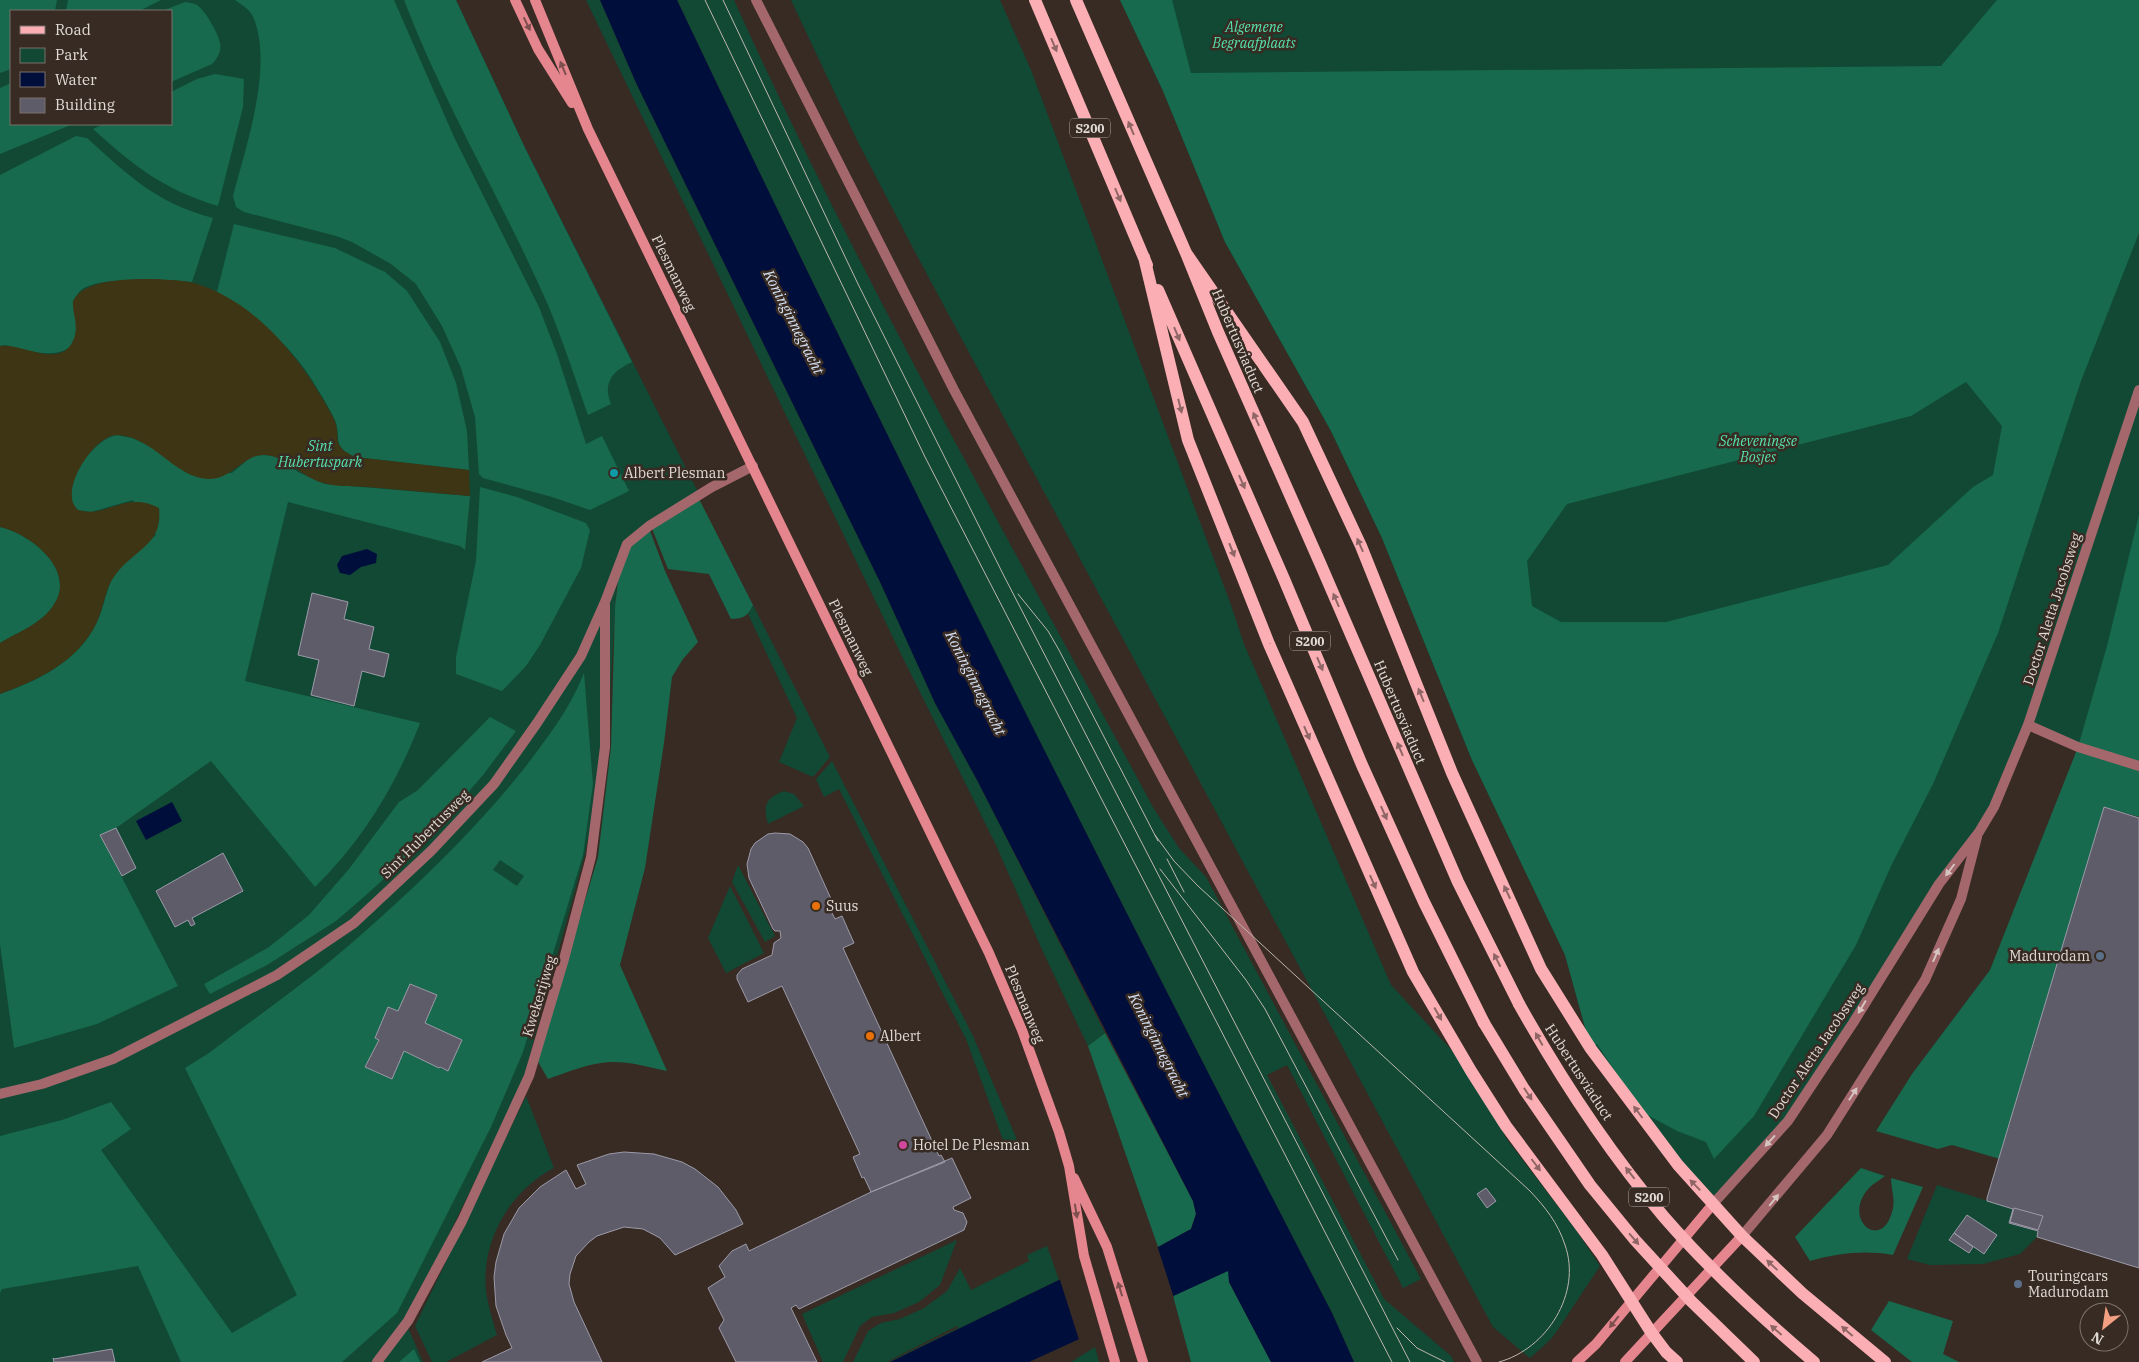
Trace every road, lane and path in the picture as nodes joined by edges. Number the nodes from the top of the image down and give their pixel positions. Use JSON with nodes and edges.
{"nodes":[{"id":1,"x":515,"y":0,"type":"edge"},
{"id":2,"x":535,"y":0,"type":"edge"},
{"id":3,"x":756,"y":0,"type":"edge"},
{"id":4,"x":1035,"y":0,"type":"edge"},
{"id":5,"x":1076,"y":0,"type":"edge"},
{"id":6,"x":588,"y":129,"type":"junction"},
{"id":7,"x":1186,"y":253,"type":"junction"},
{"id":8,"x":1144,"y":257,"type":"junction"},
{"id":9,"x":2139,"y":390,"type":"edge"},
{"id":10,"x":753,"y":466,"type":"junction"},
{"id":11,"x":606,"y":602,"type":"junction"},
{"id":12,"x":2028,"y":725,"type":"junction"},
{"id":13,"x":2139,"y":766,"type":"edge"},
{"id":14,"x":1979,"y":832,"type":"junction"},
{"id":15,"x":0,"y":1094,"type":"edge"},
{"id":16,"x":1069,"y":1166,"type":"junction"},
{"id":17,"x":1713,"y":1204,"type":"junction"},
{"id":18,"x":1742,"y":1236,"type":"junction"},
{"id":19,"x":1631,"y":1301,"type":"junction"},
{"id":20,"x":1651,"y":1332,"type":"junction"},
{"id":21,"x":377,"y":1362,"type":"edge"},
{"id":22,"x":1115,"y":1362,"type":"edge"},
{"id":23,"x":1143,"y":1362,"type":"edge"},
{"id":24,"x":1477,"y":1362,"type":"edge"},
{"id":25,"x":1577,"y":1362,"type":"edge"},
{"id":26,"x":1625,"y":1362,"type":"edge"},
{"id":27,"x":1677,"y":1362,"type":"edge"},
{"id":28,"x":1754,"y":1362,"type":"edge"},
{"id":29,"x":1814,"y":1362,"type":"edge"},
{"id":30,"x":1885,"y":1362,"type":"edge"}],
"edges":[{"from":1,"to":6,"type":"main road","name":"Plesmanweg","one_way":true},
{"from":6,"to":2,"type":"main road","name":"Plesmanweg","one_way":true},
{"from":3,"to":24,"type":"street"},
{"from":4,"to":8,"type":"main road","number":"S200","one_way":true},
{"from":7,"to":5,"type":"main road","name":"Hubertusviaduct","number":"S200","one_way":true},
{"from":6,"to":10,"type":"main road","name":"Plesmanweg"},
{"from":17,"to":7,"type":"main road","one_way":true},
{"from":29,"to":7,"type":"main road","name":"Hubertusviaduct","number":"S200","one_way":true,"bridge":true},
{"from":8,"to":19,"type":"main road","one_way":true},
{"from":8,"to":28,"type":"main road","number":"S200","one_way":true,"bridge":true},
{"from":9,"to":12,"type":"street","name":"Doctor Aletta Jacobsweg"},
{"from":10,"to":11,"type":"street","name":"Sint Hubertusweg"},
{"from":10,"to":16,"type":"main road","name":"Plesmanweg"},
{"from":11,"to":15,"type":"street","name":"Sint Hubertusweg"},
{"from":11,"to":21,"type":"street","name":"Kwekerijweg"},
{"from":12,"to":13,"type":"street"},
{"from":12,"to":14,"type":"street","name":"Doctor Aletta Jacobsweg"},
{"from":14,"to":17,"type":"street","name":"Doctor Aletta Jacobsweg","one_way":true},
{"from":18,"to":14,"type":"street","name":"Doctor Aletta Jacobsweg","one_way":true},
{"from":16,"to":22,"type":"main road","name":"Plesmanweg","one_way":true},
{"from":23,"to":16,"type":"main road","name":"Plesmanweg","one_way":true},
{"from":17,"to":18,"type":"main road"},
{"from":17,"to":19,"type":"main road","name":"Doctor Aletta Jacobsweg"},
{"from":18,"to":20,"type":"main road","name":"Doctor Aletta Jacobsweg"},
{"from":30,"to":18,"type":"main road","one_way":true},
{"from":19,"to":20,"type":"main road"},
{"from":19,"to":25,"type":"main road","name":"Doctor Aletta Jacobsweg","one_way":true},
{"from":20,"to":26,"type":"main road","name":"Doctor Aletta Jacobsweg"},
{"from":20,"to":27,"type":"main road"}]}
